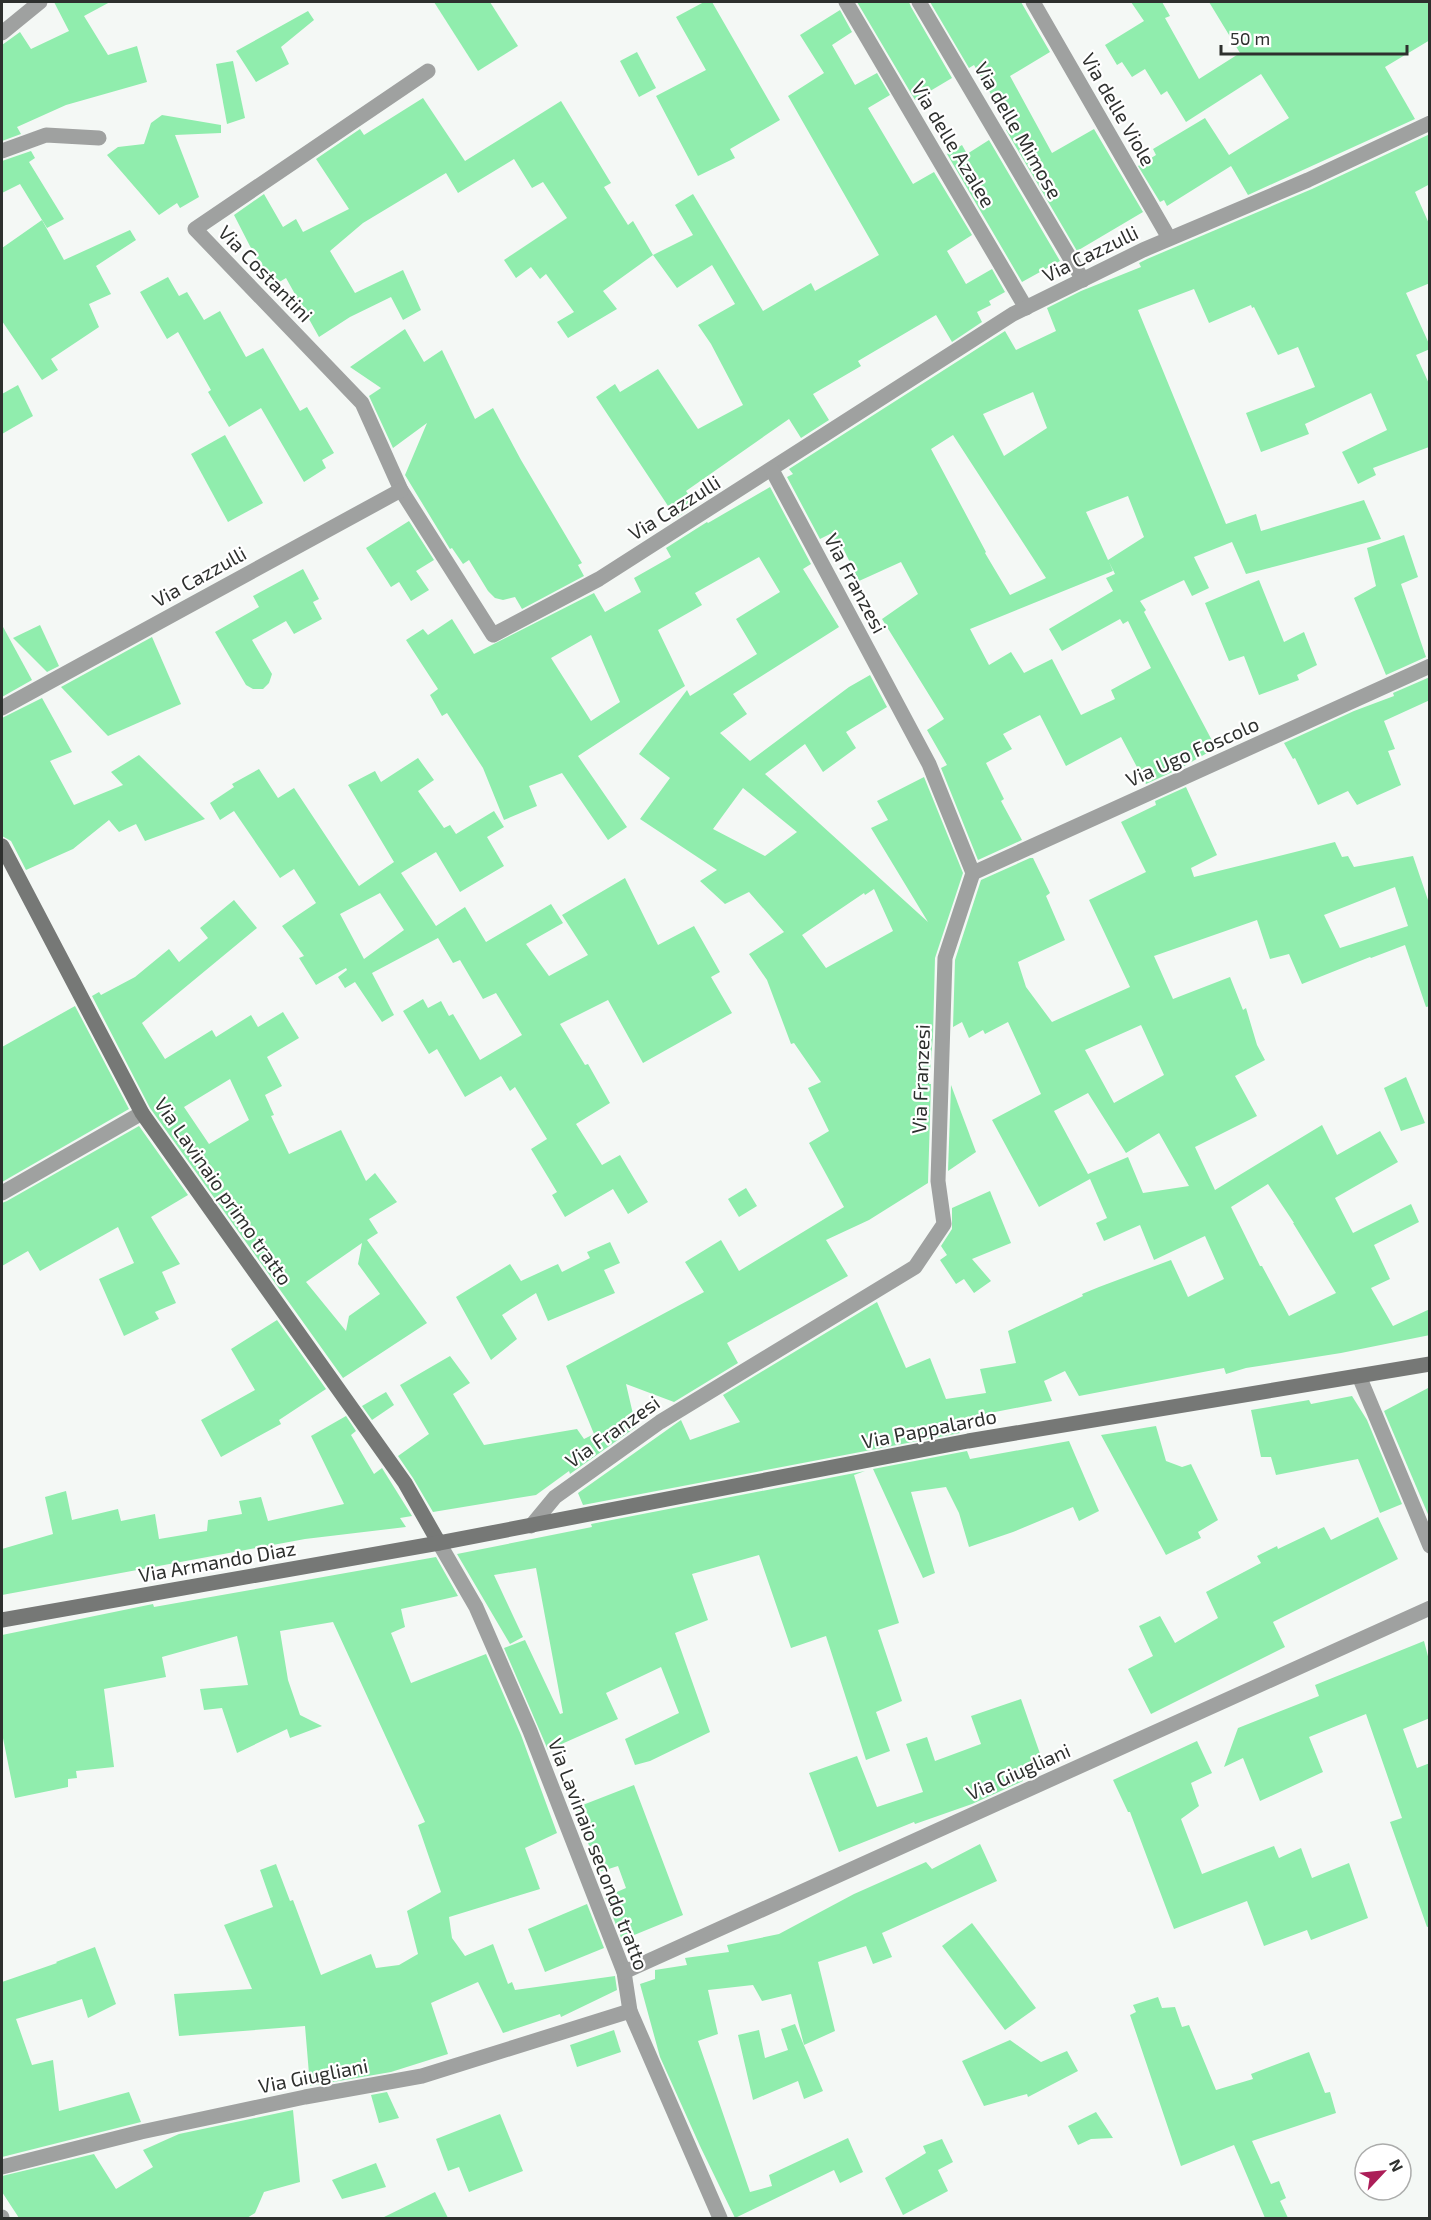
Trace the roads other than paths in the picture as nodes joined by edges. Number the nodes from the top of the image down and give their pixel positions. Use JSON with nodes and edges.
{"nodes":[{"id":1,"x":40,"y":2,"type":"edge"},
{"id":2,"x":846,"y":2,"type":"edge"},
{"id":3,"x":919,"y":2,"type":"edge"},
{"id":4,"x":1033,"y":2,"type":"edge"},
{"id":5,"x":2,"y":33,"type":"edge"},
{"id":6,"x":428,"y":71,"type":"dead end"},
{"id":7,"x":1430,"y":123,"type":"edge"},
{"id":8,"x":99,"y":138,"type":"dead end"},
{"id":9,"x":2,"y":151,"type":"edge"},
{"id":10,"x":1169,"y":238,"type":"junction"},
{"id":11,"x":1083,"y":280,"type":"junction"},
{"id":12,"x":1026,"y":308,"type":"junction"},
{"id":13,"x":772,"y":470,"type":"junction"},
{"id":14,"x":401,"y":490,"type":"junction"},
{"id":15,"x":1430,"y":666,"type":"edge"},
{"id":16,"x":2,"y":708,"type":"edge"},
{"id":17,"x":2,"y":846,"type":"edge"},
{"id":18,"x":973,"y":873,"type":"junction"},
{"id":19,"x":142,"y":1113,"type":"junction"},
{"id":20,"x":2,"y":1193,"type":"edge"},
{"id":21,"x":1430,"y":1364,"type":"edge"},
{"id":22,"x":1359,"y":1376,"type":"junction"},
{"id":23,"x":531,"y":1526,"type":"junction"},
{"id":24,"x":439,"y":1543,"type":"junction"},
{"id":25,"x":1430,"y":1546,"type":"edge"},
{"id":26,"x":1430,"y":1608,"type":"edge"},
{"id":27,"x":2,"y":1620,"type":"edge"},
{"id":28,"x":624,"y":1972,"type":"junction"},
{"id":29,"x":630,"y":2011,"type":"junction"},
{"id":30,"x":2,"y":2167,"type":"edge"},
{"id":31,"x":720,"y":2218,"type":"edge"}],
"edges":[{"from":1,"to":5,"type":"street"},
{"from":2,"to":12,"type":"street","name":"Via delle Azalee"},
{"from":3,"to":11,"type":"street","name":"Via delle Mimose"},
{"from":4,"to":10,"type":"street","name":"Via delle Viole"},
{"from":6,"to":14,"type":"street","name":"Via Costantini"},
{"from":7,"to":10,"type":"street","name":"Via Cazzulli"},
{"from":8,"to":9,"type":"street"},
{"from":10,"to":11,"type":"street","name":"Via Cazzulli"},
{"from":11,"to":12,"type":"street","name":"Via Cazzulli"},
{"from":12,"to":13,"type":"street","name":"Via Cazzulli"},
{"from":13,"to":14,"type":"street","name":"Via Cazzulli"},
{"from":13,"to":18,"type":"street","name":"Via Franzesi"},
{"from":14,"to":16,"type":"street","name":"Via Cazzulli"},
{"from":15,"to":18,"type":"street","name":"Via Ugo Foscolo"},
{"from":17,"to":19,"type":"main road","name":"Via Lavinaio primo tratto"},
{"from":18,"to":23,"type":"street","name":"Via Franzesi"},
{"from":19,"to":20,"type":"street"},
{"from":19,"to":24,"type":"main road","name":"Via Lavinaio primo tratto"},
{"from":21,"to":22,"type":"main road","name":"Via Pappalardo"},
{"from":22,"to":23,"type":"main road","name":"Via Pappalardo"},
{"from":22,"to":25,"type":"street"},
{"from":23,"to":24,"type":"main road","name":"Via Pappalardo"},
{"from":24,"to":27,"type":"main road","name":"Via Armando Diaz"},
{"from":24,"to":28,"type":"street","name":"Via Lavinaio secondo tratto"},
{"from":26,"to":28,"type":"street","name":"Via Giugliani"},
{"from":28,"to":29,"type":"street","name":"Via Lavinaio secondo tratto"},
{"from":29,"to":30,"type":"street","name":"Via Giugliani"},
{"from":29,"to":31,"type":"street","name":"Via Lavinaio secondo tratto"}]}
